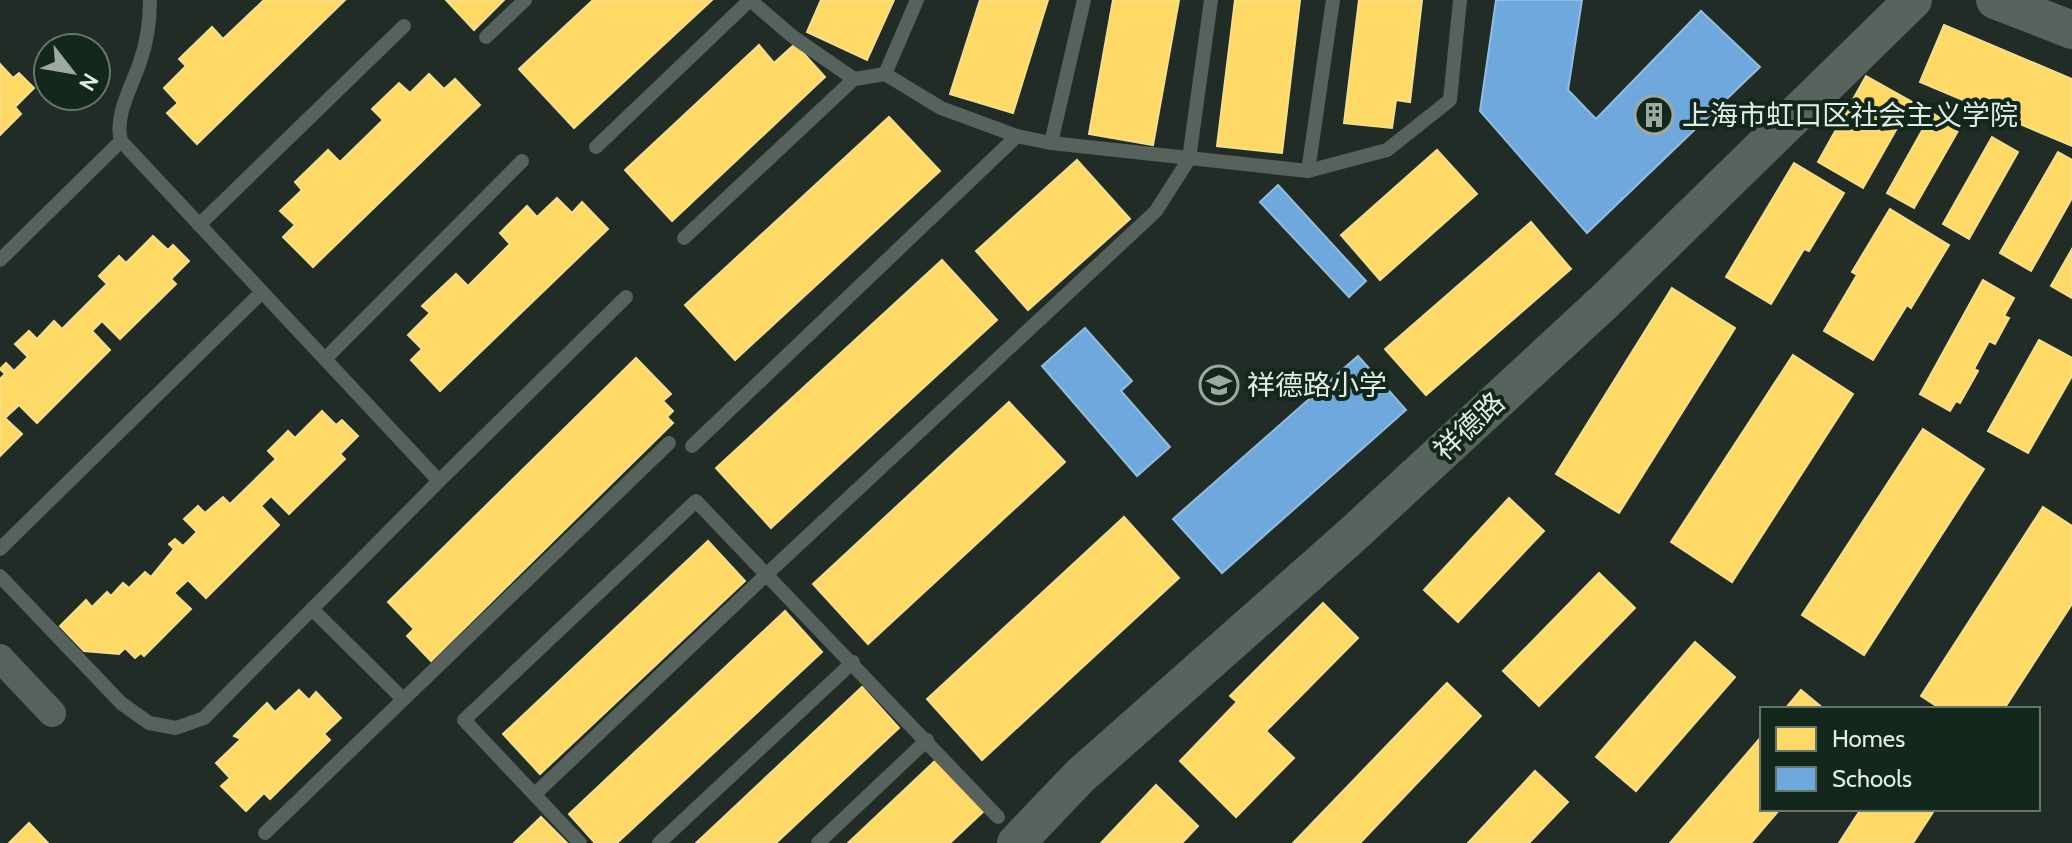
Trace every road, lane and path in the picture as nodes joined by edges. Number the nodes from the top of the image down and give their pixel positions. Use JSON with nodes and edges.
{"nodes":[{"id":1,"x":150,"y":0,"type":"edge"},
{"id":2,"x":525,"y":0,"type":"edge"},
{"id":3,"x":917,"y":0,"type":"edge"},
{"id":4,"x":1084,"y":0,"type":"edge"},
{"id":5,"x":1211,"y":0,"type":"edge"},
{"id":6,"x":1333,"y":0,"type":"edge"},
{"id":7,"x":1460,"y":0,"type":"edge"},
{"id":8,"x":1913,"y":0,"type":"edge"},
{"id":9,"x":1995,"y":0,"type":"edge"},
{"id":10,"x":404,"y":26,"type":"dead end"},
{"id":11,"x":2072,"y":30,"type":"edge"},
{"id":12,"x":486,"y":37,"type":"dead end"},
{"id":13,"x":885,"y":74,"type":"junction"},
{"id":14,"x":854,"y":79,"type":"junction"},
{"id":15,"x":1017,"y":136,"type":"junction"},
{"id":16,"x":121,"y":141,"type":"junction"},
{"id":17,"x":1051,"y":143,"type":"junction"},
{"id":18,"x":596,"y":147,"type":"dead end"},
{"id":19,"x":1189,"y":159,"type":"junction"},
{"id":20,"x":522,"y":161,"type":"dead end"},
{"id":21,"x":1308,"y":171,"type":"junction"},
{"id":22,"x":199,"y":225,"type":"junction"},
{"id":23,"x":684,"y":238,"type":"dead end"},
{"id":24,"x":0,"y":260,"type":"edge"},
{"id":25,"x":262,"y":292,"type":"junction"},
{"id":26,"x":626,"y":297,"type":"dead end"},
{"id":27,"x":325,"y":359,"type":"junction"},
{"id":28,"x":669,"y":443,"type":"dead end"},
{"id":29,"x":692,"y":446,"type":"dead end"},
{"id":30,"x":439,"y":481,"type":"junction"},
{"id":31,"x":0,"y":549,"type":"edge"},
{"id":32,"x":768,"y":573,"type":"junction"},
{"id":33,"x":0,"y":576,"type":"edge"},
{"id":34,"x":312,"y":609,"type":"junction"},
{"id":35,"x":0,"y":658,"type":"edge"},
{"id":36,"x":853,"y":662,"type":"junction"},
{"id":37,"x":403,"y":699,"type":"junction"},
{"id":38,"x":52,"y":713,"type":"dead end"},
{"id":39,"x":927,"y":740,"type":"junction"},
{"id":40,"x":535,"y":794,"type":"junction"},
{"id":41,"x":1007,"y":830,"type":"edge"},
{"id":42,"x":265,"y":833,"type":"dead end"},
{"id":43,"x":580,"y":843,"type":"edge"},
{"id":44,"x":659,"y":843,"type":"edge"},
{"id":45,"x":818,"y":843,"type":"edge"}],
"edges":[{"from":1,"to":16,"type":"lane"},
{"from":2,"to":12,"type":"lane"},
{"from":3,"to":13,"type":"lane"},
{"from":4,"to":17,"type":"lane"},
{"from":5,"to":19,"type":"lane"},
{"from":6,"to":21,"type":"lane"},
{"from":7,"to":21,"type":"lane"},
{"from":8,"to":41,"type":"street","name":"祥德路"},
{"from":9,"to":11,"type":"street"},
{"from":10,"to":22,"type":"lane"},
{"from":13,"to":14,"type":"lane"},
{"from":13,"to":15,"type":"lane"},
{"from":14,"to":18,"type":"lane"},
{"from":14,"to":23,"type":"lane"},
{"from":15,"to":17,"type":"lane"},
{"from":15,"to":29,"type":"lane"},
{"from":16,"to":22,"type":"lane"},
{"from":16,"to":24,"type":"lane"},
{"from":17,"to":19,"type":"lane"},
{"from":19,"to":21,"type":"lane"},
{"from":19,"to":32,"type":"lane"},
{"from":20,"to":27,"type":"lane"},
{"from":22,"to":25,"type":"lane"},
{"from":25,"to":27,"type":"lane"},
{"from":25,"to":31,"type":"lane"},
{"from":26,"to":30,"type":"lane"},
{"from":27,"to":30,"type":"lane"},
{"from":28,"to":37,"type":"lane"},
{"from":30,"to":34,"type":"lane"},
{"from":32,"to":36,"type":"lane"},
{"from":32,"to":40,"type":"lane"},
{"from":32,"to":40,"type":"lane"},
{"from":33,"to":34,"type":"lane"},
{"from":34,"to":37,"type":"lane"},
{"from":35,"to":38,"type":"street"},
{"from":36,"to":39,"type":"lane"},
{"from":36,"to":44,"type":"lane"},
{"from":37,"to":42,"type":"lane"},
{"from":39,"to":41,"type":"lane"},
{"from":39,"to":45,"type":"lane"},
{"from":40,"to":43,"type":"lane"}]}
